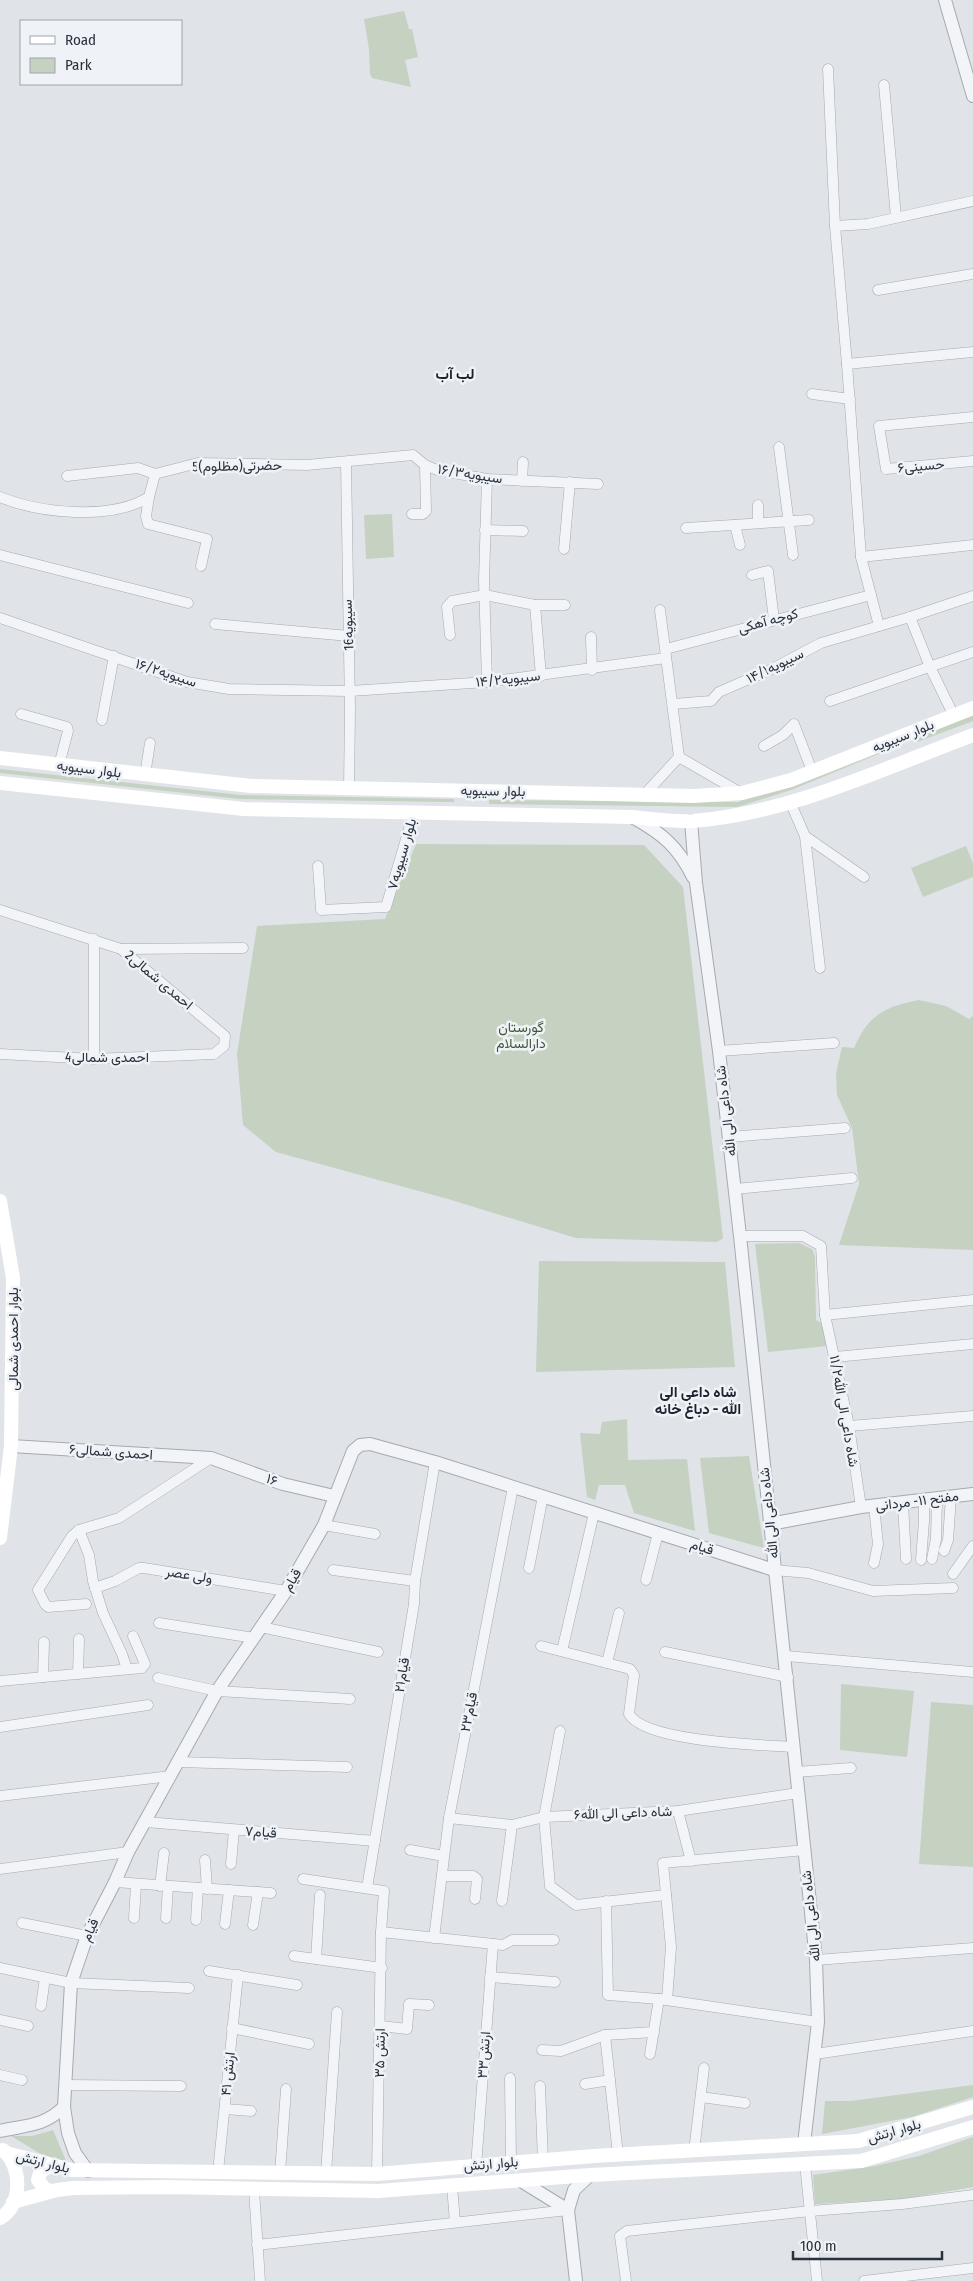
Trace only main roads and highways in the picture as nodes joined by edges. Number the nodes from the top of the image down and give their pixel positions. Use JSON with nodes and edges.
{"nodes":[{"id":1,"x":973,"y":708,"type":"edge"},
{"id":2,"x":911,"y":733,"type":"junction"},
{"id":3,"x":973,"y":735,"type":"edge"},
{"id":4,"x":879,"y":746,"type":"junction"},
{"id":5,"x":918,"y":756,"type":"junction"},
{"id":6,"x":0,"y":758,"type":"edge"},
{"id":7,"x":882,"y":769,"type":"junction"},
{"id":8,"x":2,"y":785,"type":"edge"},
{"id":9,"x":470,"y":791,"type":"junction"},
{"id":10,"x":470,"y":814,"type":"junction"},
{"id":11,"x":0,"y":1201,"type":"edge"},
{"id":12,"x":0,"y":1538,"type":"edge"},
{"id":13,"x":973,"y":2107,"type":"edge"},
{"id":14,"x":973,"y":2127,"type":"edge"},
{"id":15,"x":3,"y":2150,"type":"edge"},
{"id":16,"x":58,"y":2166,"type":"junction"},
{"id":17,"x":52,"y":2191,"type":"junction"},
{"id":18,"x":13,"y":2202,"type":"junction"},
{"id":19,"x":1,"y":2220,"type":"edge"}],
"edges":[{"from":1,"to":2,"type":"main road","name":"بلوار سیبویه"},
{"from":2,"to":4,"type":"main road","name":"بلوار سیبویه"},
{"from":2,"to":5,"type":"main road"},
{"from":3,"to":5,"type":"main road","name":"بلوار سیبویه"},
{"from":4,"to":7,"type":"main road"},
{"from":4,"to":9,"type":"main road","name":"بلوار سیبویه"},
{"from":5,"to":7,"type":"main road","name":"بلوار سیبویه"},
{"from":6,"to":9,"type":"main road","name":"بلوار سیبویه"},
{"from":7,"to":10,"type":"main road","name":"بلوار سیبویه"},
{"from":8,"to":10,"type":"main road","name":"بلوار سیبویه"},
{"from":9,"to":10,"type":"main road"},
{"from":11,"to":12,"type":"main road","name":"بلوار احمدی شمالی"},
{"from":13,"to":16,"type":"main road","name":"بلوار ارتش"},
{"from":14,"to":17,"type":"main road","name":"بلوار ارتش"},
{"from":15,"to":16,"type":"main road","name":"بلوار ارتش"},
{"from":15,"to":18,"type":"main road"},
{"from":16,"to":17,"type":"main road"},
{"from":17,"to":18,"type":"main road","name":"بلوار ارتش"},
{"from":18,"to":19,"type":"main road"}]}
